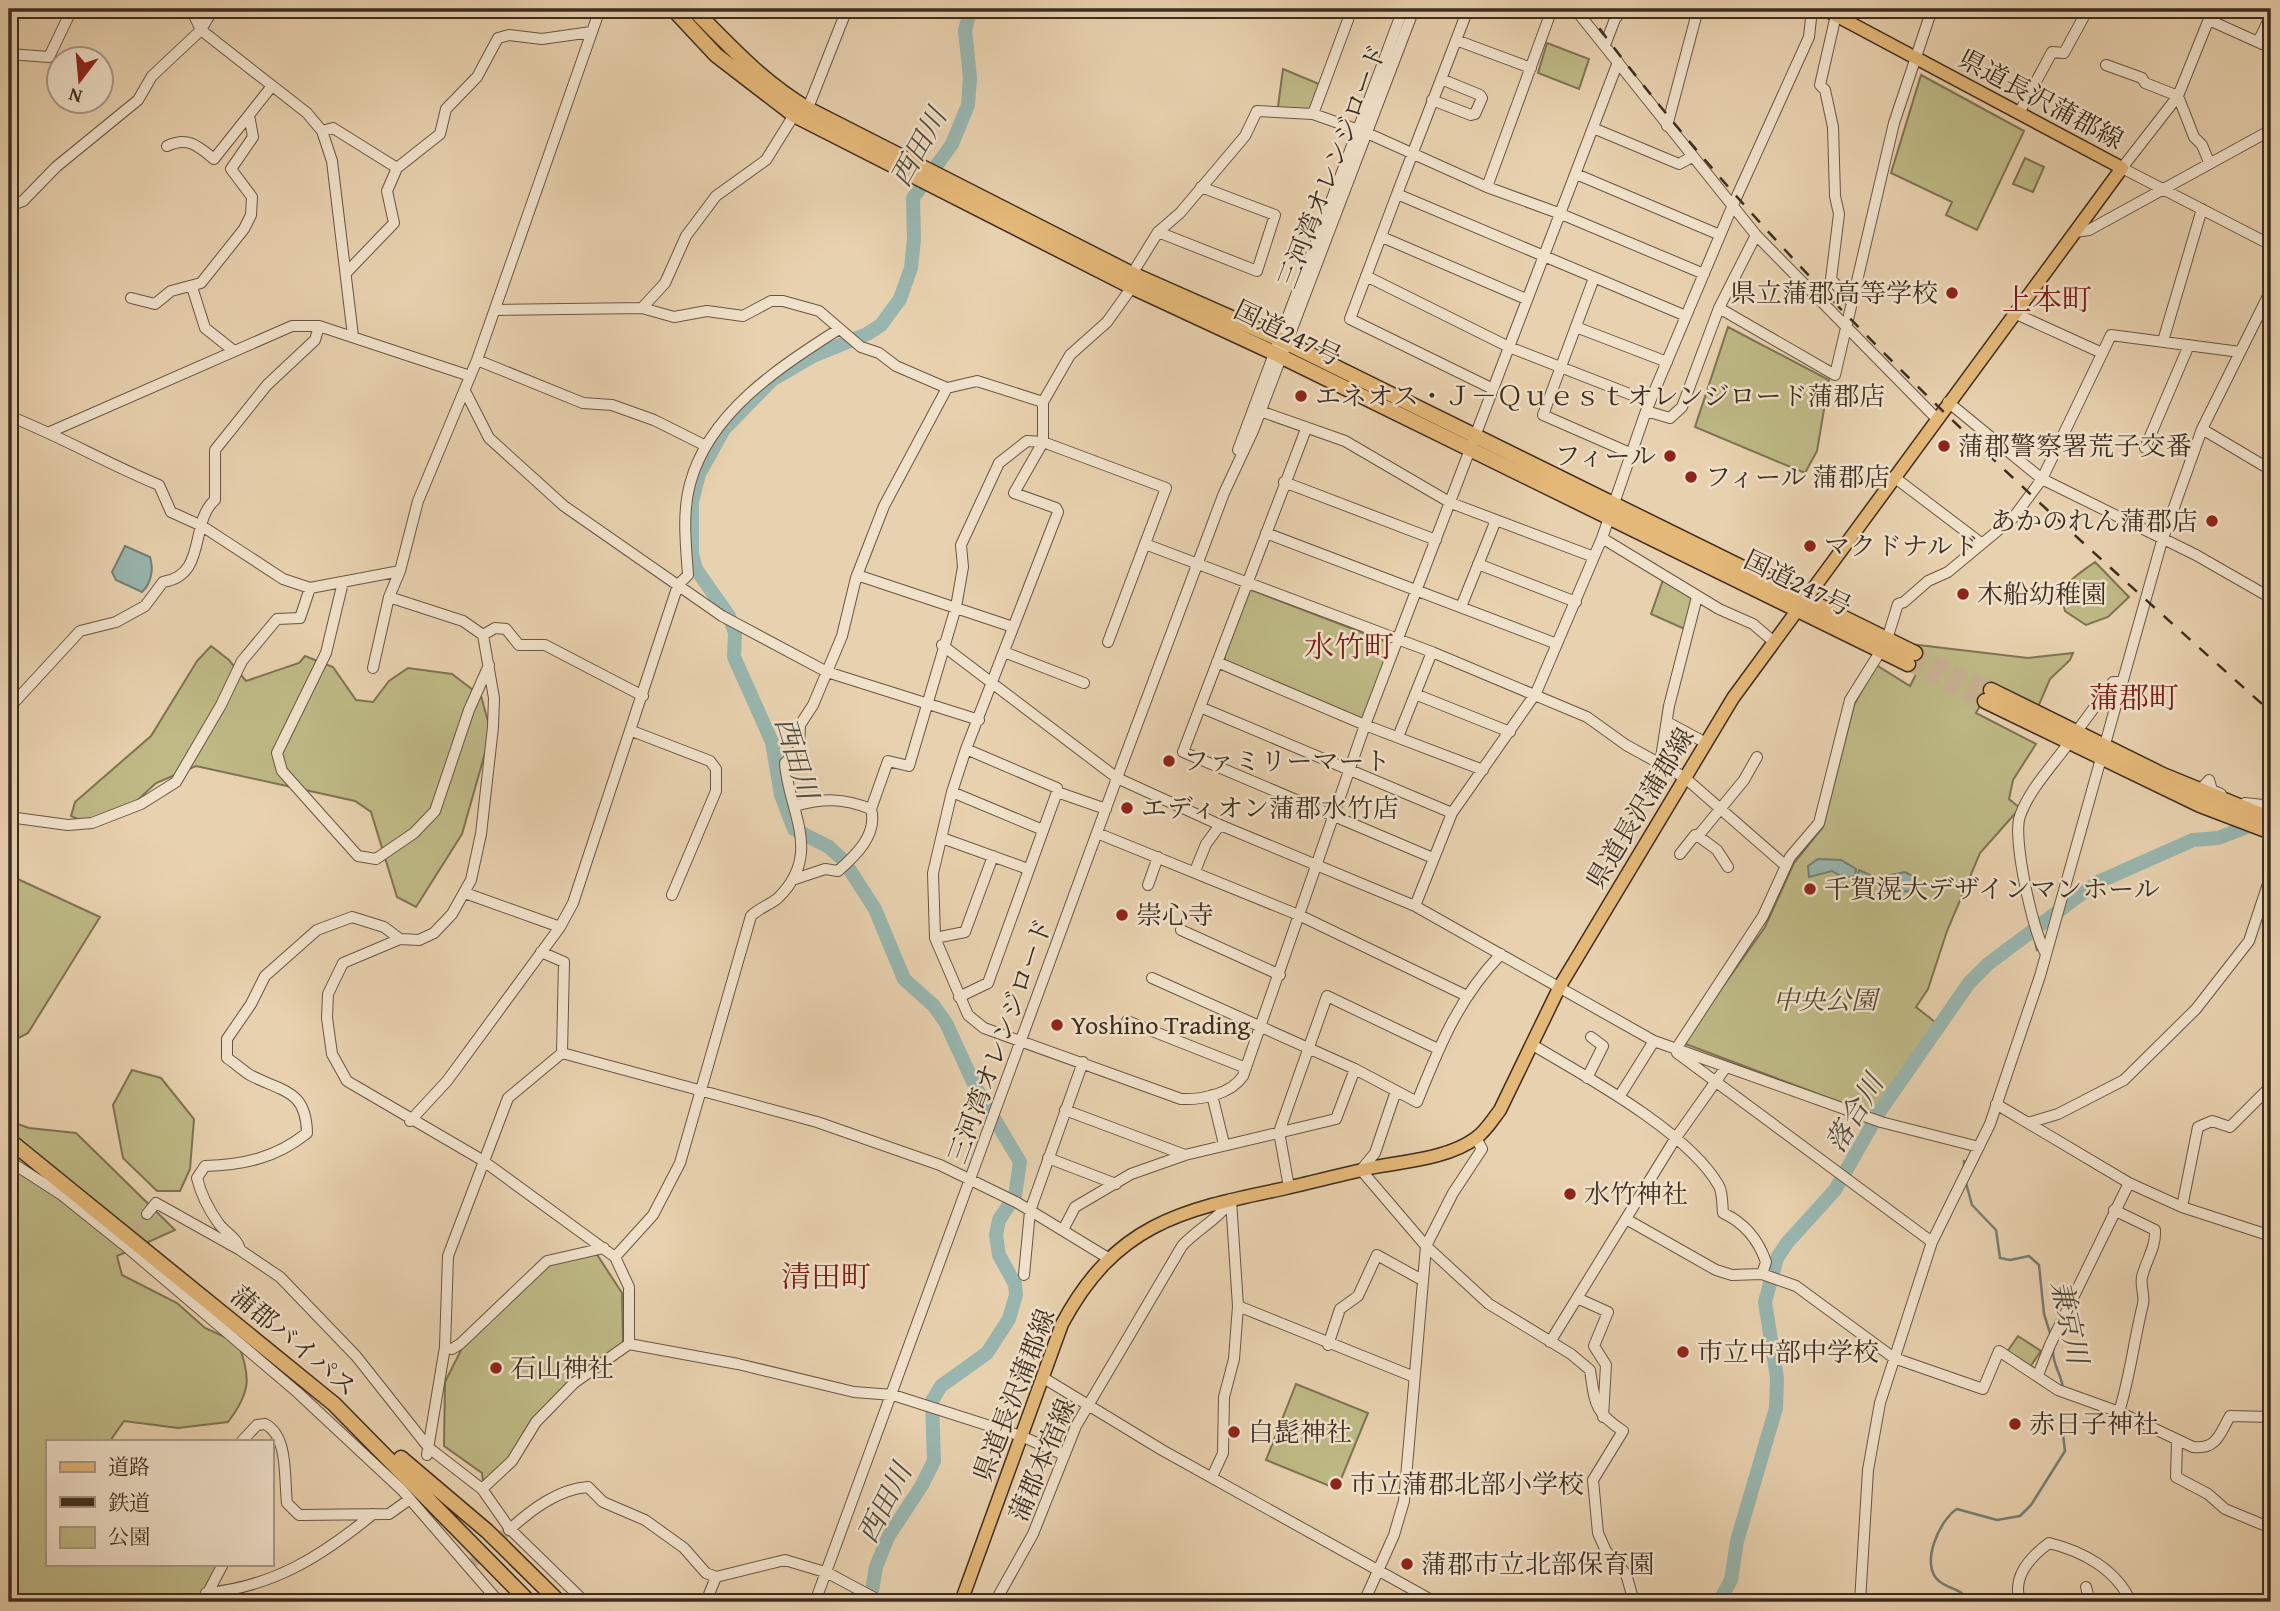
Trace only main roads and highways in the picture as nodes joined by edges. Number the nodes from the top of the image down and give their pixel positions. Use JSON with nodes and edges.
{"nodes":[{"id":1,"x":673,"y":9,"type":"edge"},
{"id":2,"x":693,"y":9,"type":"edge"},
{"id":3,"x":1830,"y":12,"type":"edge"},
{"id":4,"x":802,"y":115,"type":"junction"},
{"id":5,"x":1802,"y":604,"type":"junction"},
{"id":6,"x":1911,"y":659,"type":"tunnel mouth"},
{"id":7,"x":2103,"y":752,"type":"junction"},
{"id":8,"x":2269,"y":827,"type":"edge"},
{"id":9,"x":9,"y":1140,"type":"edge"},
{"id":10,"x":9,"y":1145,"type":"edge"},
{"id":11,"x":334,"y":1405,"type":"junction"},
{"id":12,"x":519,"y":1602,"type":"edge"},
{"id":13,"x":529,"y":1602,"type":"edge"},
{"id":14,"x":559,"y":1602,"type":"edge"},
{"id":15,"x":961,"y":1602,"type":"edge"}],
"edges":[{"from":1,"to":4,"type":"highway","name":"国道247号"},
{"from":2,"to":4,"type":"highway","name":"国道247号"},
{"from":3,"to":5,"type":"main road","name":"県道長沢蒲郡線"},
{"from":4,"to":5,"type":"highway","name":"国道247号"},
{"from":5,"to":6,"type":"highway","name":"国道247号"},
{"from":5,"to":15,"type":"main road","name":"県道長沢蒲郡線"},
{"from":7,"to":7,"type":"highway"},
{"from":7,"to":8,"type":"highway"},
{"from":7,"to":8,"type":"highway"},
{"from":9,"to":11,"type":"highway","name":"蒲郡バイパス"},
{"from":10,"to":12,"type":"highway","name":"蒲郡バイパス"},
{"from":11,"to":13,"type":"highway","name":"蒲郡バイパス"},
{"from":11,"to":14,"type":"highway"}]}
